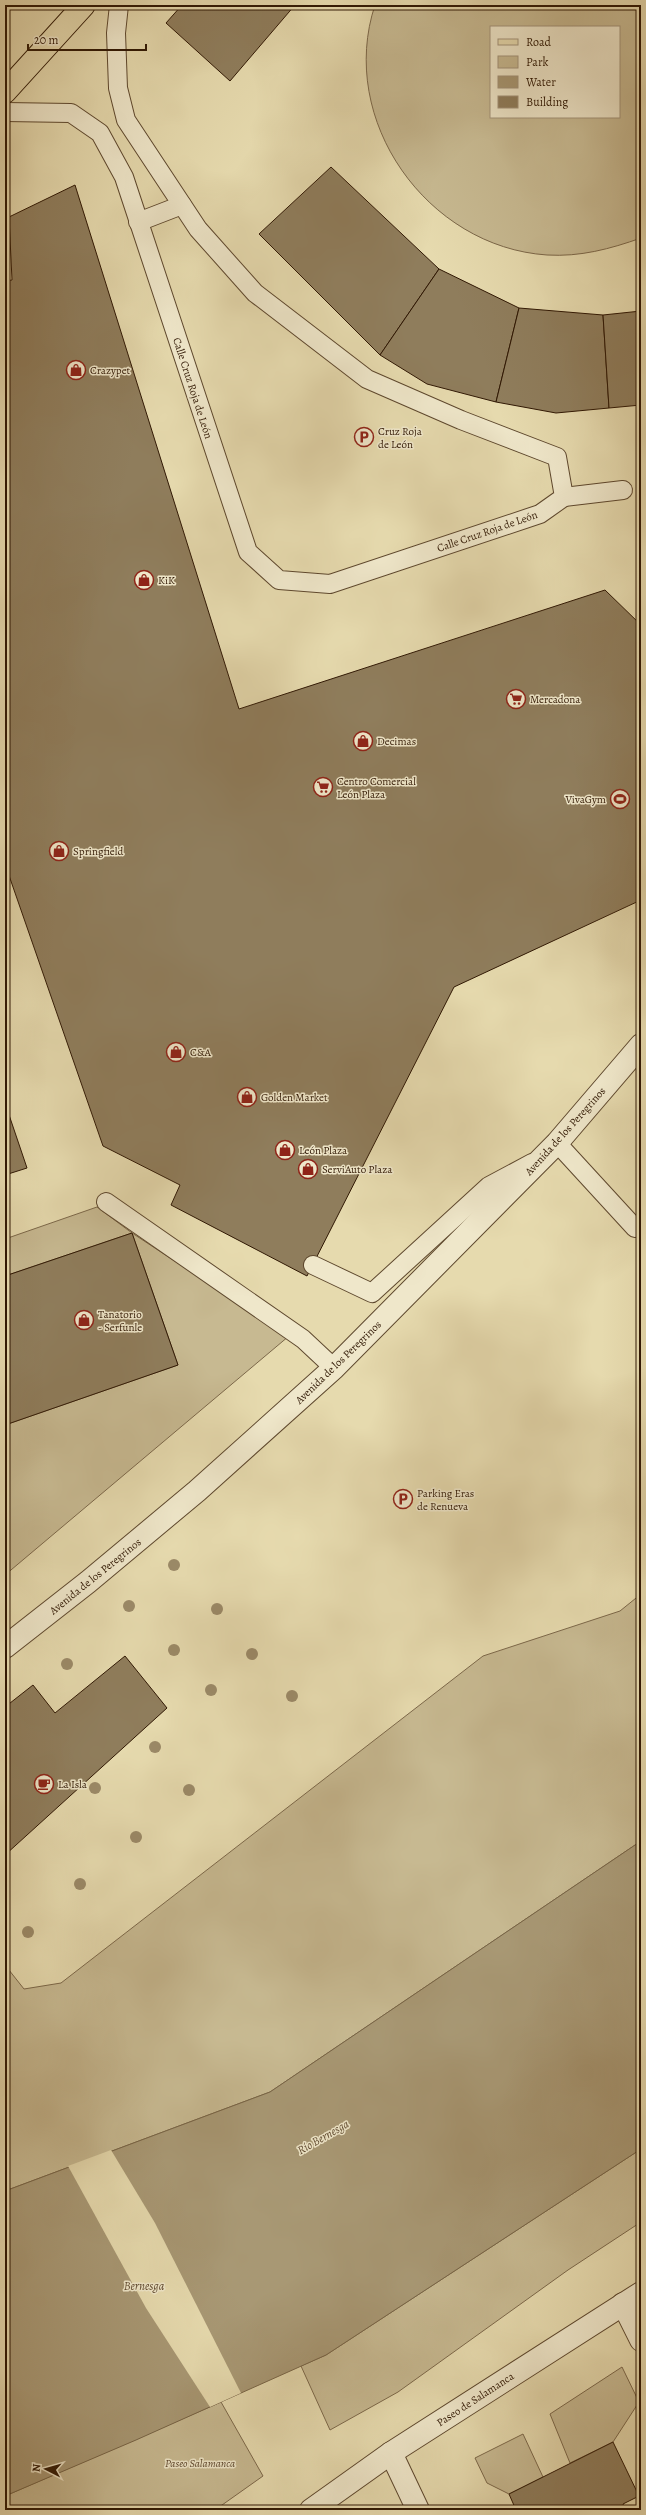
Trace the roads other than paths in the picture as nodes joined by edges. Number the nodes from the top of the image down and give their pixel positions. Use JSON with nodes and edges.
{"nodes":[{"id":1,"x":84,"y":5,"type":"edge"},
{"id":2,"x":119,"y":5,"type":"edge"},
{"id":3,"x":5,"y":92,"type":"edge"},
{"id":4,"x":5,"y":112,"type":"edge"},
{"id":5,"x":182,"y":205,"type":"junction"},
{"id":6,"x":138,"y":222,"type":"junction"},
{"id":7,"x":623,"y":490,"type":"dead end"},
{"id":8,"x":564,"y":497,"type":"junction"},
{"id":9,"x":641,"y":1045,"type":"edge"},
{"id":10,"x":550,"y":1150,"type":"junction"},
{"id":11,"x":106,"y":1202,"type":"dead end"},
{"id":12,"x":635,"y":1228,"type":"dead end"},
{"id":13,"x":312,"y":1265,"type":"dead end"},
{"id":14,"x":334,"y":1368,"type":"junction"},
{"id":15,"x":5,"y":1647,"type":"edge"},
{"id":16,"x":641,"y":2293,"type":"edge"},
{"id":17,"x":623,"y":2304,"type":"junction"},
{"id":18,"x":641,"y":2340,"type":"edge"},
{"id":19,"x":391,"y":2452,"type":"junction"},
{"id":20,"x":311,"y":2510,"type":"edge"},
{"id":21,"x":418,"y":2510,"type":"edge"}],
"edges":[{"from":1,"to":3,"type":"main road"},
{"from":2,"to":5,"type":"lane"},
{"from":4,"to":6,"type":"lane","name":"Calle Cruz Roja de León"},
{"from":5,"to":6,"type":"lane"},
{"from":5,"to":8,"type":"lane"},
{"from":6,"to":8,"type":"lane","name":"Calle Cruz Roja de León"},
{"from":7,"to":8,"type":"lane"},
{"from":9,"to":10,"type":"street","name":"Avenida de los Peregrinos"},
{"from":10,"to":12,"type":"lane"},
{"from":10,"to":13,"type":"lane"},
{"from":10,"to":14,"type":"street","name":"Avenida de los Peregrinos"},
{"from":11,"to":14,"type":"lane"},
{"from":14,"to":15,"type":"street","name":"Avenida de los Peregrinos"},
{"from":16,"to":17,"type":"street","name":"Paseo de Salamanca"},
{"from":17,"to":18,"type":"street"},
{"from":17,"to":19,"type":"street","name":"Paseo de Salamanca"},
{"from":19,"to":20,"type":"street","name":"Paseo de Salamanca"},
{"from":19,"to":21,"type":"street"}]}
